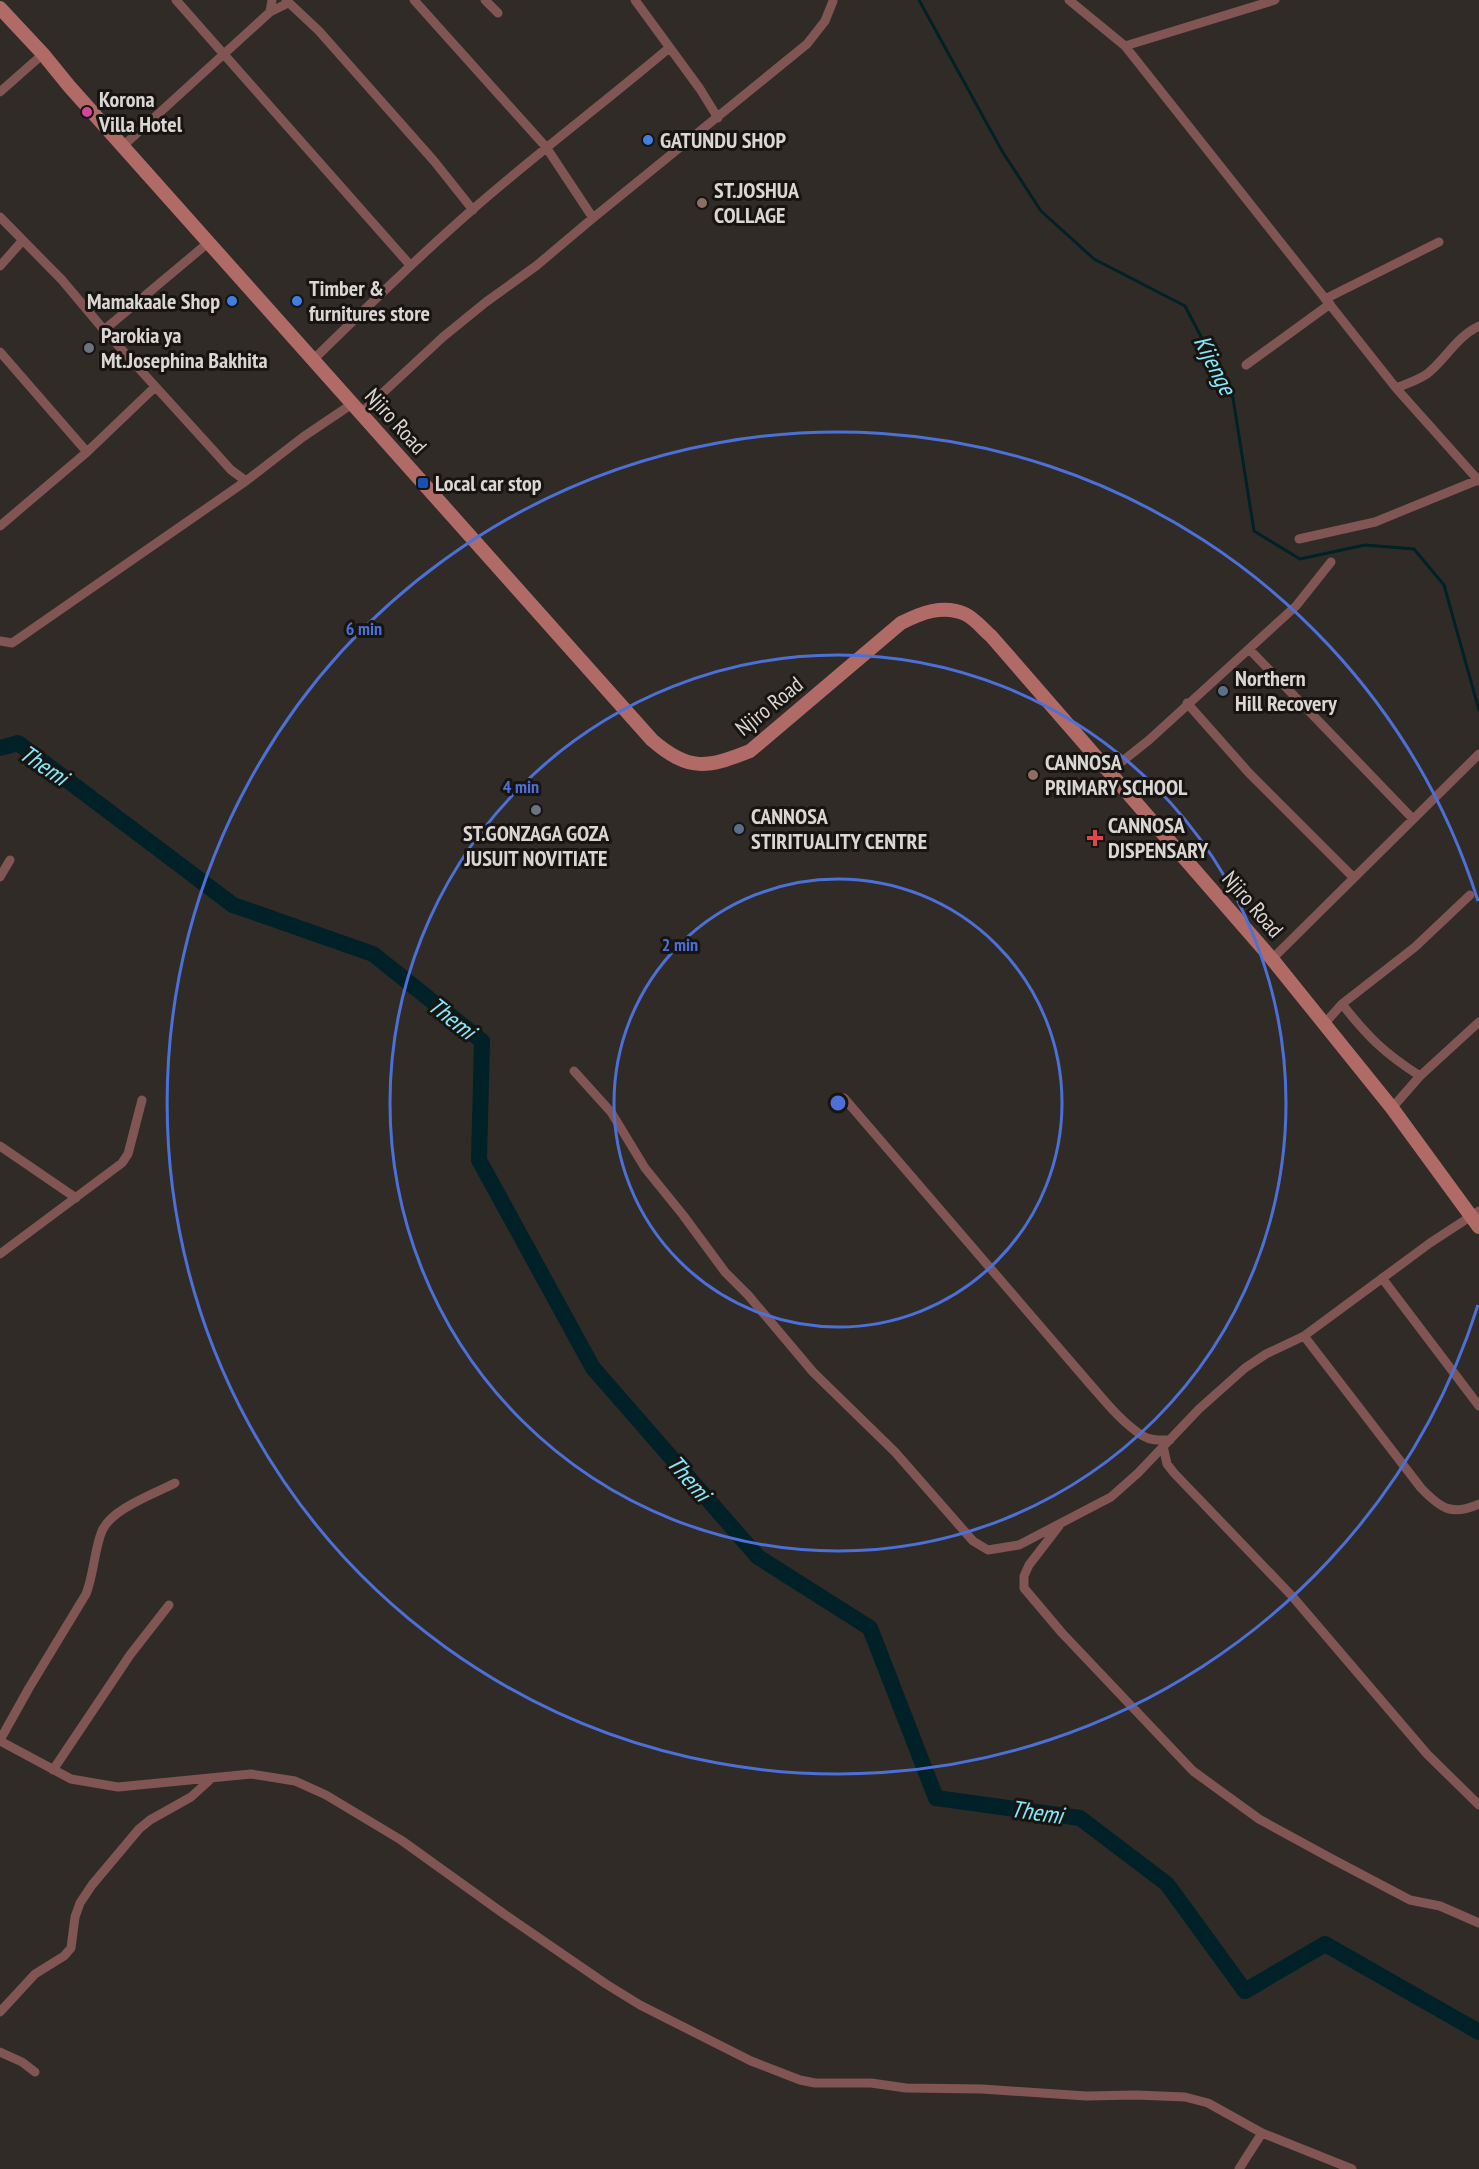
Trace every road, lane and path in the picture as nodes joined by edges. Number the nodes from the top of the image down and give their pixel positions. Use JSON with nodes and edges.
{"nodes":[{"id":1,"x":176,"y":0,"type":"edge"},
{"id":2,"x":272,"y":0,"type":"edge"},
{"id":3,"x":414,"y":0,"type":"edge"},
{"id":4,"x":485,"y":0,"type":"edge"},
{"id":5,"x":635,"y":0,"type":"edge"},
{"id":6,"x":1069,"y":0,"type":"edge"},
{"id":7,"x":1275,"y":0,"type":"edge"},
{"id":8,"x":287,"y":1,"type":"edge"},
{"id":9,"x":833,"y":1,"type":"edge"},
{"id":10,"x":0,"y":8,"type":"edge"},
{"id":11,"x":270,"y":12,"type":"junction"},
{"id":12,"x":498,"y":13,"type":"dead end"},
{"id":13,"x":1125,"y":46,"type":"junction"},
{"id":14,"x":669,"y":48,"type":"junction"},
{"id":15,"x":43,"y":54,"type":"junction"},
{"id":16,"x":224,"y":55,"type":"junction"},
{"id":17,"x":0,"y":92,"type":"edge"},
{"id":18,"x":718,"y":118,"type":"junction"},
{"id":19,"x":123,"y":146,"type":"junction"},
{"id":20,"x":546,"y":147,"type":"junction"},
{"id":21,"x":473,"y":210,"type":"junction"},
{"id":22,"x":0,"y":218,"type":"edge"},
{"id":23,"x":593,"y":218,"type":"junction"},
{"id":24,"x":23,"y":240,"type":"junction"},
{"id":25,"x":209,"y":242,"type":"junction"},
{"id":26,"x":1439,"y":242,"type":"dead end"},
{"id":27,"x":411,"y":265,"type":"junction"},
{"id":28,"x":0,"y":266,"type":"edge"},
{"id":29,"x":1328,"y":301,"type":"junction"},
{"id":30,"x":1479,"y":326,"type":"edge"},
{"id":31,"x":104,"y":330,"type":"junction"},
{"id":32,"x":0,"y":352,"type":"edge"},
{"id":33,"x":313,"y":360,"type":"junction"},
{"id":34,"x":1246,"y":365,"type":"dead end"},
{"id":35,"x":155,"y":387,"type":"junction"},
{"id":36,"x":1396,"y":388,"type":"junction"},
{"id":37,"x":356,"y":409,"type":"junction"},
{"id":38,"x":87,"y":452,"type":"junction"},
{"id":39,"x":246,"y":481,"type":"junction"},
{"id":40,"x":1479,"y":481,"type":"edge"},
{"id":41,"x":0,"y":526,"type":"edge"},
{"id":42,"x":1299,"y":539,"type":"dead end"},
{"id":43,"x":1331,"y":562,"type":"dead end"},
{"id":44,"x":0,"y":641,"type":"edge"},
{"id":45,"x":1249,"y":649,"type":"junction"},
{"id":46,"x":1187,"y":703,"type":"junction"},
{"id":47,"x":1479,"y":754,"type":"edge"},
{"id":48,"x":1110,"y":771,"type":"junction"},
{"id":49,"x":1413,"y":819,"type":"junction"},
{"id":50,"x":10,"y":860,"type":"dead end"},
{"id":51,"x":0,"y":877,"type":"edge"},
{"id":52,"x":1354,"y":878,"type":"junction"},
{"id":53,"x":1470,"y":895,"type":"dead end"},
{"id":54,"x":1272,"y":958,"type":"junction"},
{"id":55,"x":1342,"y":1004,"type":"junction"},
{"id":56,"x":1479,"y":1022,"type":"edge"},
{"id":57,"x":1325,"y":1023,"type":"junction"},
{"id":58,"x":574,"y":1071,"type":"dead end"},
{"id":59,"x":1420,"y":1076,"type":"junction"},
{"id":60,"x":844,"y":1098,"type":"dead end"},
{"id":61,"x":142,"y":1100,"type":"dead end"},
{"id":62,"x":1392,"y":1108,"type":"junction"},
{"id":63,"x":0,"y":1146,"type":"edge"},
{"id":64,"x":76,"y":1198,"type":"junction"},
{"id":65,"x":1476,"y":1218,"type":"edge"},
{"id":66,"x":0,"y":1254,"type":"edge"},
{"id":67,"x":1382,"y":1278,"type":"junction"},
{"id":68,"x":1304,"y":1336,"type":"junction"},
{"id":69,"x":1479,"y":1406,"type":"edge"},
{"id":70,"x":1167,"y":1443,"type":"junction"},
{"id":71,"x":175,"y":1483,"type":"dead end"},
{"id":72,"x":1479,"y":1504,"type":"edge"},
{"id":73,"x":1063,"y":1522,"type":"junction"},
{"id":74,"x":169,"y":1605,"type":"dead end"},
{"id":75,"x":0,"y":1740,"type":"edge"},
{"id":76,"x":53,"y":1770,"type":"junction"},
{"id":77,"x":213,"y":1778,"type":"junction"},
{"id":78,"x":1479,"y":1805,"type":"edge"},
{"id":79,"x":1479,"y":1923,"type":"edge"},
{"id":80,"x":0,"y":2012,"type":"edge"},
{"id":81,"x":0,"y":2052,"type":"edge"},
{"id":82,"x":35,"y":2072,"type":"dead end"},
{"id":83,"x":1262,"y":2133,"type":"junction"},
{"id":84,"x":1239,"y":2169,"type":"edge"},
{"id":85,"x":1352,"y":2169,"type":"edge"}],
"edges":[{"from":1,"to":16,"type":"street"},
{"from":2,"to":11,"type":"street"},
{"from":3,"to":20,"type":"street"},
{"from":4,"to":12,"type":"street"},
{"from":5,"to":14,"type":"street"},
{"from":6,"to":13,"type":"street"},
{"from":7,"to":13,"type":"street"},
{"from":8,"to":11,"type":"street"},
{"from":8,"to":21,"type":"street"},
{"from":9,"to":18,"type":"street"},
{"from":10,"to":15,"type":"street","name":"Njiro Road"},
{"from":11,"to":16,"type":"street"},
{"from":13,"to":29,"type":"street"},
{"from":14,"to":18,"type":"street"},
{"from":14,"to":20,"type":"street"},
{"from":15,"to":17,"type":"street"},
{"from":15,"to":19,"type":"street","name":"Njiro Road"},
{"from":16,"to":19,"type":"street"},
{"from":16,"to":27,"type":"street"},
{"from":18,"to":23,"type":"street"},
{"from":19,"to":25,"type":"street","name":"Njiro Road"},
{"from":20,"to":21,"type":"street"},
{"from":20,"to":23,"type":"street"},
{"from":21,"to":27,"type":"street"},
{"from":22,"to":24,"type":"street"},
{"from":23,"to":37,"type":"street"},
{"from":24,"to":28,"type":"street"},
{"from":24,"to":31,"type":"street"},
{"from":25,"to":31,"type":"street"},
{"from":25,"to":33,"type":"street","name":"Njiro Road"},
{"from":26,"to":29,"type":"street"},
{"from":27,"to":33,"type":"street"},
{"from":29,"to":34,"type":"street"},
{"from":29,"to":36,"type":"street"},
{"from":30,"to":36,"type":"street"},
{"from":31,"to":35,"type":"street"},
{"from":32,"to":38,"type":"street"},
{"from":33,"to":37,"type":"street","name":"Njiro Road"},
{"from":35,"to":38,"type":"street"},
{"from":35,"to":39,"type":"street"},
{"from":36,"to":40,"type":"street"},
{"from":37,"to":39,"type":"street"},
{"from":37,"to":48,"type":"street","name":"Njiro Road"},
{"from":38,"to":41,"type":"street"},
{"from":39,"to":44,"type":"street"},
{"from":40,"to":42,"type":"street"},
{"from":43,"to":45,"type":"street"},
{"from":45,"to":46,"type":"street"},
{"from":45,"to":49,"type":"street"},
{"from":46,"to":48,"type":"street"},
{"from":46,"to":52,"type":"street"},
{"from":47,"to":49,"type":"street"},
{"from":48,"to":54,"type":"street","name":"Njiro Road"},
{"from":49,"to":52,"type":"street"},
{"from":50,"to":51,"type":"street"},
{"from":52,"to":54,"type":"street"},
{"from":53,"to":55,"type":"street"},
{"from":54,"to":57,"type":"street","name":"Njiro Road"},
{"from":55,"to":57,"type":"street"},
{"from":55,"to":59,"type":"street"},
{"from":56,"to":59,"type":"street"},
{"from":57,"to":62,"type":"street","name":"Njiro Road"},
{"from":58,"to":73,"type":"street"},
{"from":59,"to":62,"type":"street"},
{"from":60,"to":70,"type":"street"},
{"from":61,"to":64,"type":"street"},
{"from":62,"to":65,"type":"street","name":"Njiro Road"},
{"from":63,"to":64,"type":"street"},
{"from":64,"to":66,"type":"street"},
{"from":65,"to":67,"type":"street"},
{"from":67,"to":68,"type":"street"},
{"from":67,"to":69,"type":"street"},
{"from":68,"to":70,"type":"street"},
{"from":68,"to":72,"type":"street"},
{"from":70,"to":73,"type":"street"},
{"from":70,"to":78,"type":"street"},
{"from":71,"to":75,"type":"street"},
{"from":73,"to":79,"type":"street"},
{"from":74,"to":76,"type":"street"},
{"from":75,"to":76,"type":"street"},
{"from":76,"to":77,"type":"street"},
{"from":77,"to":80,"type":"street"},
{"from":77,"to":83,"type":"street"},
{"from":81,"to":82,"type":"street"},
{"from":83,"to":84,"type":"street"},
{"from":83,"to":85,"type":"street"}]}
